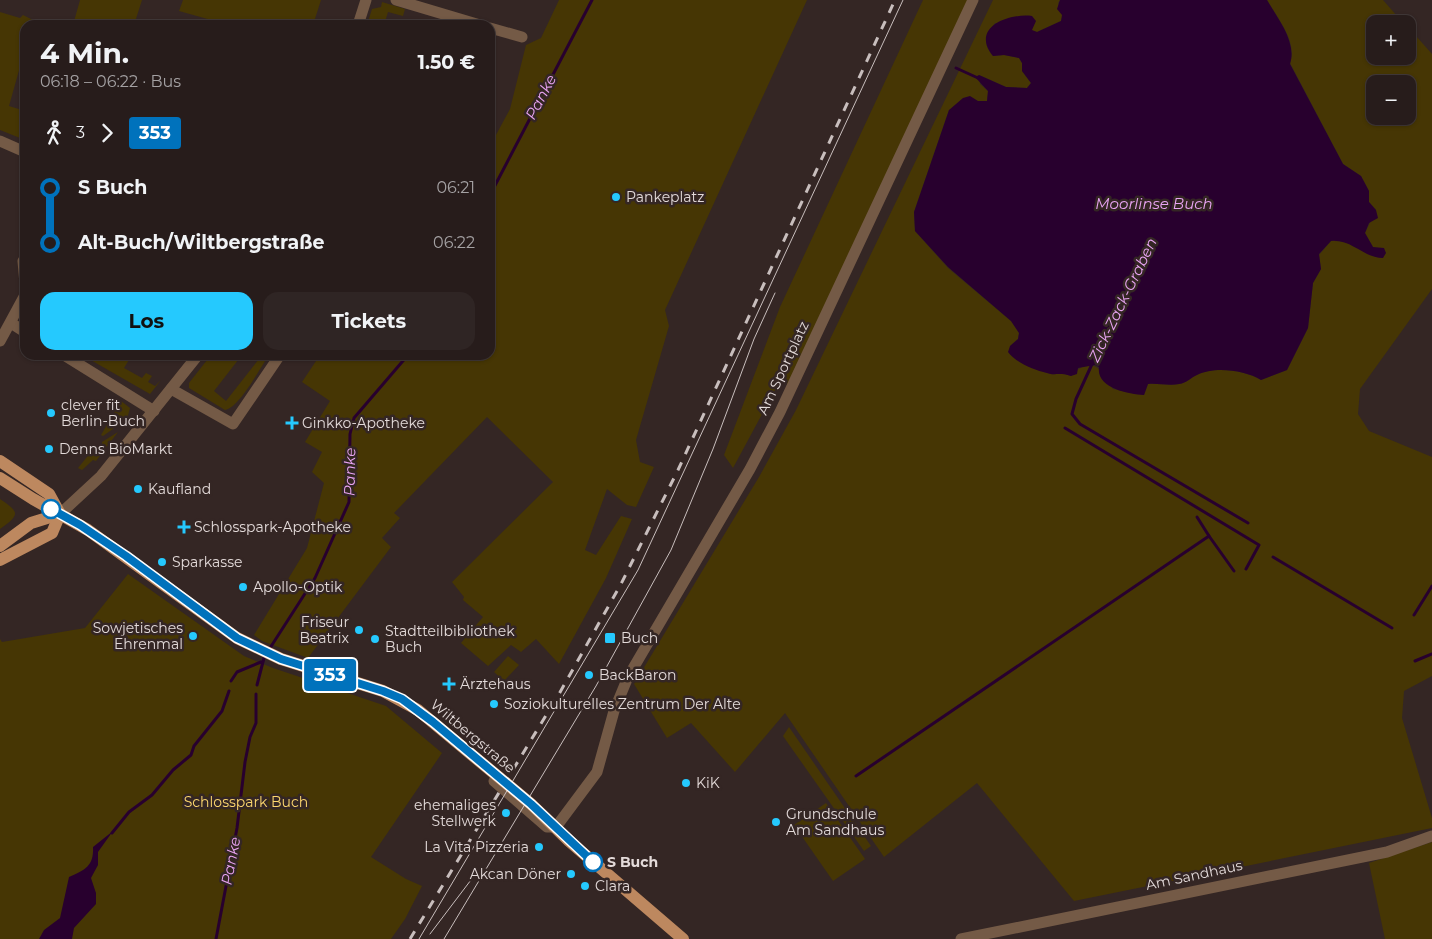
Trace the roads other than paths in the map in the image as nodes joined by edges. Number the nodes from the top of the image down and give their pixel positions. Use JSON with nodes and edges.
{"nodes":[{"id":1,"x":366,"y":0,"type":"edge"},
{"id":2,"x":396,"y":0,"type":"edge"},
{"id":3,"x":973,"y":0,"type":"edge"},
{"id":4,"x":360,"y":20,"type":"edge"},
{"id":5,"x":463,"y":20,"type":"edge"},
{"id":6,"x":495,"y":29,"type":"edge"},
{"id":7,"x":522,"y":37,"type":"dead end"},
{"id":8,"x":0,"y":141,"type":"edge"},
{"id":9,"x":20,"y":150,"type":"edge"},
{"id":10,"x":20,"y":304,"type":"edge"},
{"id":11,"x":10,"y":323,"type":"junction"},
{"id":12,"x":20,"y":329,"type":"edge"},
{"id":13,"x":0,"y":341,"type":"edge"},
{"id":14,"x":72,"y":360,"type":"edge"},
{"id":15,"x":194,"y":360,"type":"edge"},
{"id":16,"x":277,"y":360,"type":"edge"},
{"id":17,"x":171,"y":389,"type":"junction"},
{"id":18,"x":154,"y":411,"type":"junction"},
{"id":19,"x":0,"y":461,"type":"edge"},
{"id":20,"x":0,"y":478,"type":"edge"},
{"id":21,"x":60,"y":514,"type":"junction"},
{"id":22,"x":0,"y":546,"type":"edge"},
{"id":23,"x":0,"y":560,"type":"edge"},
{"id":24,"x":556,"y":827,"type":"junction"},
{"id":25,"x":1432,"y":836,"type":"edge"},
{"id":26,"x":683,"y":939,"type":"edge"},
{"id":27,"x":961,"y":939,"type":"edge"}],
"edges":[{"from":1,"to":4,"type":"street"},
{"from":2,"to":5,"type":"street"},
{"from":3,"to":24,"type":"street","name":"Am Sportplatz"},
{"from":6,"to":7,"type":"street"},
{"from":8,"to":9,"type":"street"},
{"from":10,"to":11,"type":"street"},
{"from":11,"to":12,"type":"street"},
{"from":11,"to":13,"type":"street"},
{"from":14,"to":18,"type":"street"},
{"from":15,"to":17,"type":"street"},
{"from":16,"to":17,"type":"street"},
{"from":17,"to":18,"type":"street"},
{"from":18,"to":21,"type":"street"},
{"from":19,"to":21,"type":"main road","name":"Wiltbergstraße"},
{"from":20,"to":21,"type":"main road","name":"Wiltbergstraße"},
{"from":21,"to":22,"type":"main road"},
{"from":21,"to":23,"type":"main road"},
{"from":21,"to":24,"type":"main road","name":"Wiltbergstraße"},
{"from":24,"to":26,"type":"main road","name":"Wiltbergstraße"},
{"from":25,"to":27,"type":"street","name":"Am Sandhaus"}]}
